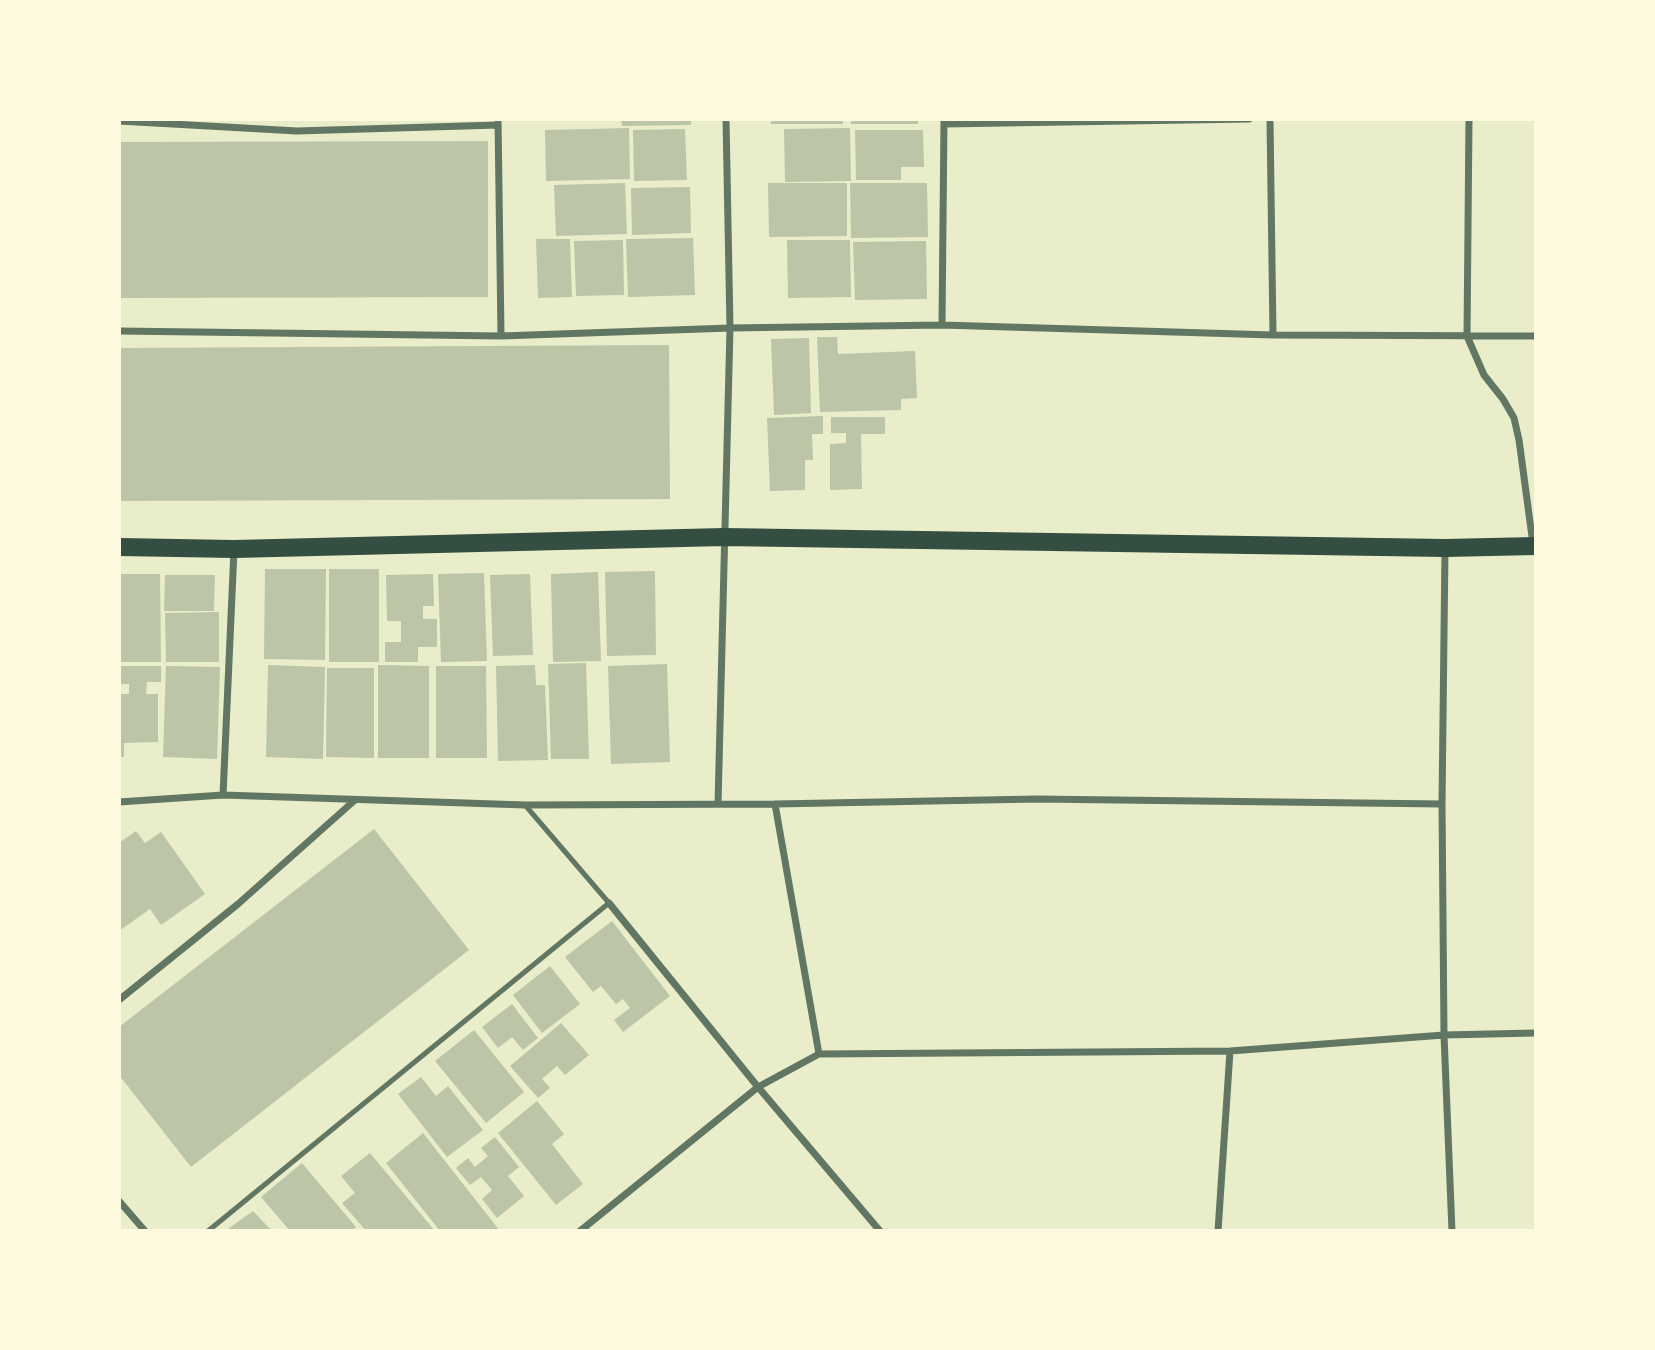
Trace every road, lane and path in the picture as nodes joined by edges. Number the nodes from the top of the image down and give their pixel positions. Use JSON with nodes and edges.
{"nodes":[{"id":1,"x":297,"y":119,"type":"edge"},
{"id":2,"x":726,"y":119,"type":"edge"},
{"id":3,"x":1249,"y":119,"type":"edge"},
{"id":4,"x":1270,"y":119,"type":"edge"},
{"id":5,"x":1469,"y":119,"type":"edge"},
{"id":6,"x":119,"y":121,"type":"edge"},
{"id":7,"x":498,"y":122,"type":"edge"},
{"id":8,"x":944,"y":122,"type":"edge"},
{"id":9,"x":297,"y":131,"type":"junction"},
{"id":10,"x":942,"y":325,"type":"junction"},
{"id":11,"x":730,"y":328,"type":"junction"},
{"id":12,"x":119,"y":331,"type":"edge"},
{"id":13,"x":1273,"y":335,"type":"junction"},
{"id":14,"x":501,"y":336,"type":"junction"},
{"id":15,"x":1467,"y":336,"type":"junction"},
{"id":16,"x":1536,"y":336,"type":"edge"},
{"id":17,"x":724,"y":537,"type":"junction"},
{"id":18,"x":1535,"y":546,"type":"edge"},
{"id":19,"x":119,"y":547,"type":"edge"},
{"id":20,"x":1445,"y":548,"type":"junction"},
{"id":21,"x":234,"y":549,"type":"junction"},
{"id":22,"x":223,"y":796,"type":"junction"},
{"id":23,"x":355,"y":800,"type":"junction"},
{"id":24,"x":119,"y":802,"type":"edge"},
{"id":25,"x":718,"y":804,"type":"junction"},
{"id":26,"x":775,"y":804,"type":"junction"},
{"id":27,"x":1442,"y":804,"type":"junction"},
{"id":28,"x":525,"y":805,"type":"junction"},
{"id":29,"x":609,"y":903,"type":"junction"},
{"id":30,"x":119,"y":1000,"type":"edge"},
{"id":31,"x":1536,"y":1033,"type":"edge"},
{"id":32,"x":1444,"y":1035,"type":"junction"},
{"id":33,"x":1230,"y":1051,"type":"junction"},
{"id":34,"x":819,"y":1054,"type":"junction"},
{"id":35,"x":758,"y":1087,"type":"junction"},
{"id":36,"x":119,"y":1201,"type":"edge"},
{"id":37,"x":145,"y":1231,"type":"edge"},
{"id":38,"x":208,"y":1231,"type":"edge"},
{"id":39,"x":580,"y":1231,"type":"edge"},
{"id":40,"x":880,"y":1231,"type":"edge"},
{"id":41,"x":1218,"y":1231,"type":"edge"},
{"id":42,"x":1452,"y":1231,"type":"edge"}],
"edges":[{"from":1,"to":9,"type":"street"},
{"from":2,"to":11,"type":"street"},
{"from":3,"to":8,"type":"street"},
{"from":4,"to":13,"type":"street"},
{"from":5,"to":15,"type":"street"},
{"from":6,"to":9,"type":"street"},
{"from":7,"to":9,"type":"street"},
{"from":7,"to":14,"type":"street"},
{"from":8,"to":10,"type":"street"},
{"from":10,"to":11,"type":"street"},
{"from":10,"to":13,"type":"street"},
{"from":11,"to":14,"type":"street"},
{"from":11,"to":17,"type":"street"},
{"from":12,"to":14,"type":"street"},
{"from":13,"to":15,"type":"street"},
{"from":15,"to":16,"type":"street"},
{"from":15,"to":18,"type":"street"},
{"from":17,"to":20,"type":"main road"},
{"from":17,"to":21,"type":"main road"},
{"from":17,"to":25,"type":"street"},
{"from":18,"to":20,"type":"main road"},
{"from":19,"to":21,"type":"main road"},
{"from":20,"to":27,"type":"street"},
{"from":21,"to":22,"type":"street"},
{"from":22,"to":23,"type":"street"},
{"from":22,"to":24,"type":"street"},
{"from":23,"to":28,"type":"street"},
{"from":23,"to":30,"type":"street"},
{"from":25,"to":26,"type":"street"},
{"from":25,"to":28,"type":"street"},
{"from":26,"to":27,"type":"street"},
{"from":26,"to":34,"type":"street"},
{"from":27,"to":32,"type":"street"},
{"from":28,"to":29,"type":"lane"},
{"from":29,"to":35,"type":"street"},
{"from":29,"to":38,"type":"lane"},
{"from":31,"to":32,"type":"street"},
{"from":32,"to":33,"type":"street"},
{"from":32,"to":42,"type":"street"},
{"from":33,"to":34,"type":"street"},
{"from":33,"to":41,"type":"street"},
{"from":34,"to":35,"type":"street"},
{"from":35,"to":39,"type":"street"},
{"from":35,"to":40,"type":"street"},
{"from":36,"to":37,"type":"street"}]}
